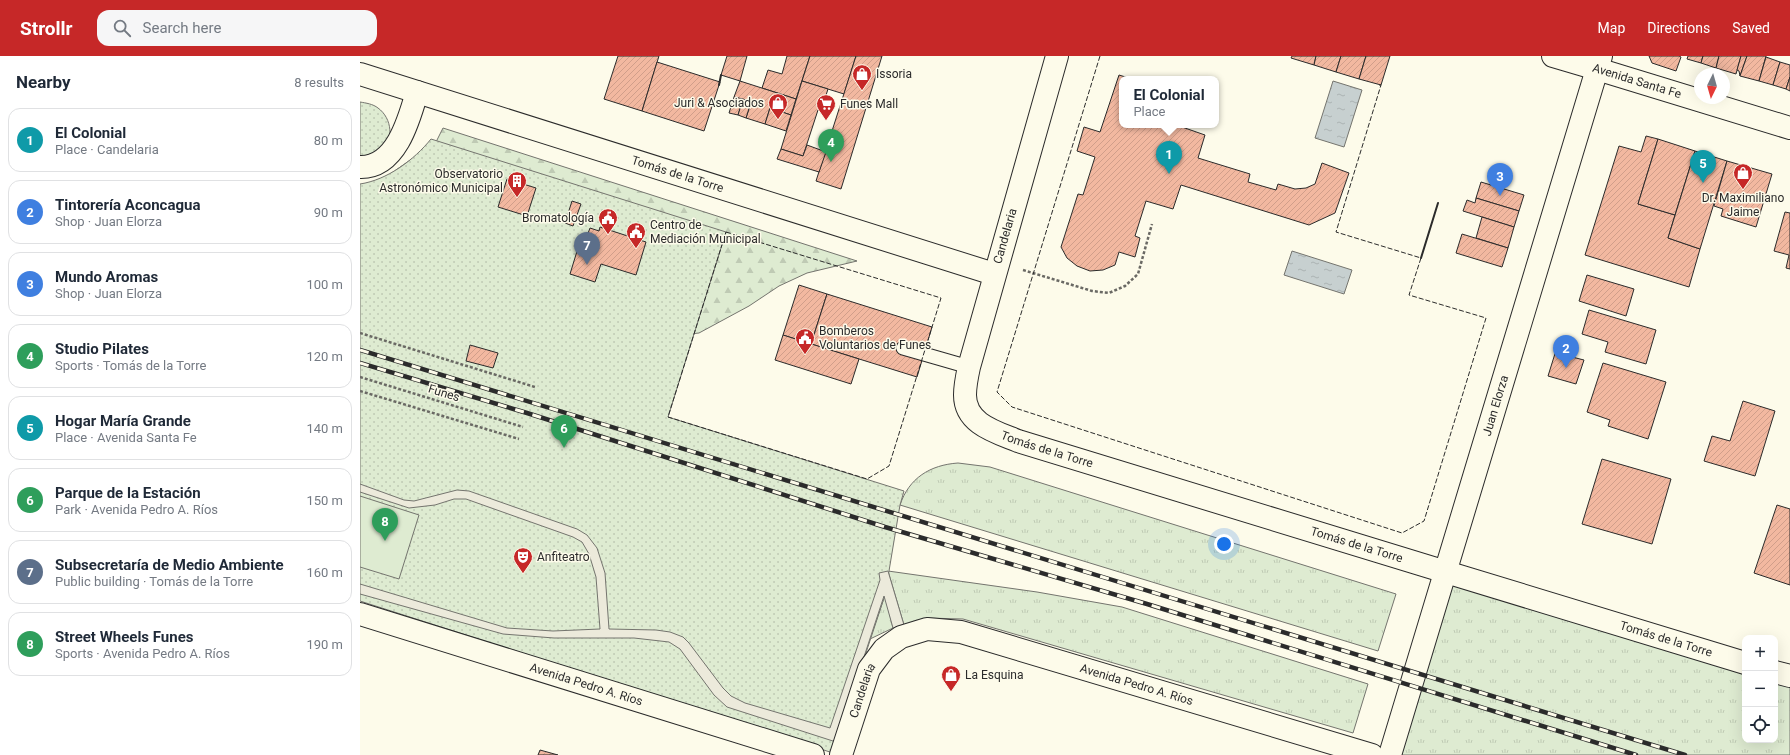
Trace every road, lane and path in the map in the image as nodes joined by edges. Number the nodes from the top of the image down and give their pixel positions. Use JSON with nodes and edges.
{"nodes":[{"id":1,"x":1058,"y":56,"type":"edge"},
{"id":2,"x":1553,"y":56,"type":"edge"},
{"id":3,"x":1599,"y":62,"type":"edge"},
{"id":4,"x":360,"y":74,"type":"edge"},
{"id":5,"x":417,"y":92,"type":"junction"},
{"id":6,"x":1790,"y":128,"type":"edge"},
{"id":7,"x":360,"y":167,"type":"edge"},
{"id":8,"x":1152,"y":224,"type":"dead end"},
{"id":9,"x":996,"y":268,"type":"junction"},
{"id":10,"x":360,"y":333,"type":"edge"},
{"id":11,"x":903,"y":348,"type":"dead end"},
{"id":12,"x":968,"y":367,"type":"junction"},
{"id":13,"x":360,"y":377,"type":"edge"},
{"id":14,"x":535,"y":387,"type":"dead end"},
{"id":15,"x":360,"y":391,"type":"edge"},
{"id":16,"x":972,"y":417,"type":"joint"},
{"id":17,"x":523,"y":426,"type":"dead end"},
{"id":18,"x":519,"y":439,"type":"dead end"},
{"id":19,"x":1446,"y":572,"type":"junction"},
{"id":20,"x":360,"y":614,"type":"edge"},
{"id":21,"x":901,"y":637,"type":"joint"},
{"id":22,"x":1742,"y":662,"type":"edge"},
{"id":23,"x":1778,"y":673,"type":"edge"},
{"id":24,"x":1790,"y":676,"type":"edge"},
{"id":25,"x":1360,"y":753,"type":"edge"},
{"id":26,"x":814,"y":755,"type":"edge"},
{"id":27,"x":841,"y":755,"type":"edge"},
{"id":28,"x":1390,"y":755,"type":"edge"}],
"edges":[{"from":1,"to":9,"type":"street","name":"Candelaria"},
{"from":2,"to":3,"type":"street","name":"Avenida Santa Fe"},
{"from":3,"to":6,"type":"street","name":"Avenida Santa Fe"},
{"from":3,"to":19,"type":"street","name":"Juan Elorza"},
{"from":4,"to":5,"type":"street","name":"Tomás de la Torre"},
{"from":5,"to":7,"type":"street"},
{"from":5,"to":9,"type":"street","name":"Tomás de la Torre"},
{"from":8,"to":9,"type":"path"},
{"from":9,"to":12,"type":"street","name":"Candelaria"},
{"from":10,"to":14,"type":"path"},
{"from":11,"to":12,"type":"lane"},
{"from":12,"to":16,"type":"street","name":"Candelaria"},
{"from":13,"to":17,"type":"path","name":"Funes"},
{"from":15,"to":18,"type":"path"},
{"from":16,"to":19,"type":"street","name":"Tomás de la Torre"},
{"from":19,"to":22,"type":"street","name":"Tomás de la Torre"},
{"from":19,"to":28,"type":"street","name":"Juan Elorza"},
{"from":20,"to":26,"type":"street","name":"Avenida Pedro A. Ríos"},
{"from":21,"to":25,"type":"street","name":"Avenida Pedro A. Ríos"},
{"from":21,"to":27,"type":"street","name":"Candelaria"},
{"from":23,"to":24,"type":"street"}]}
